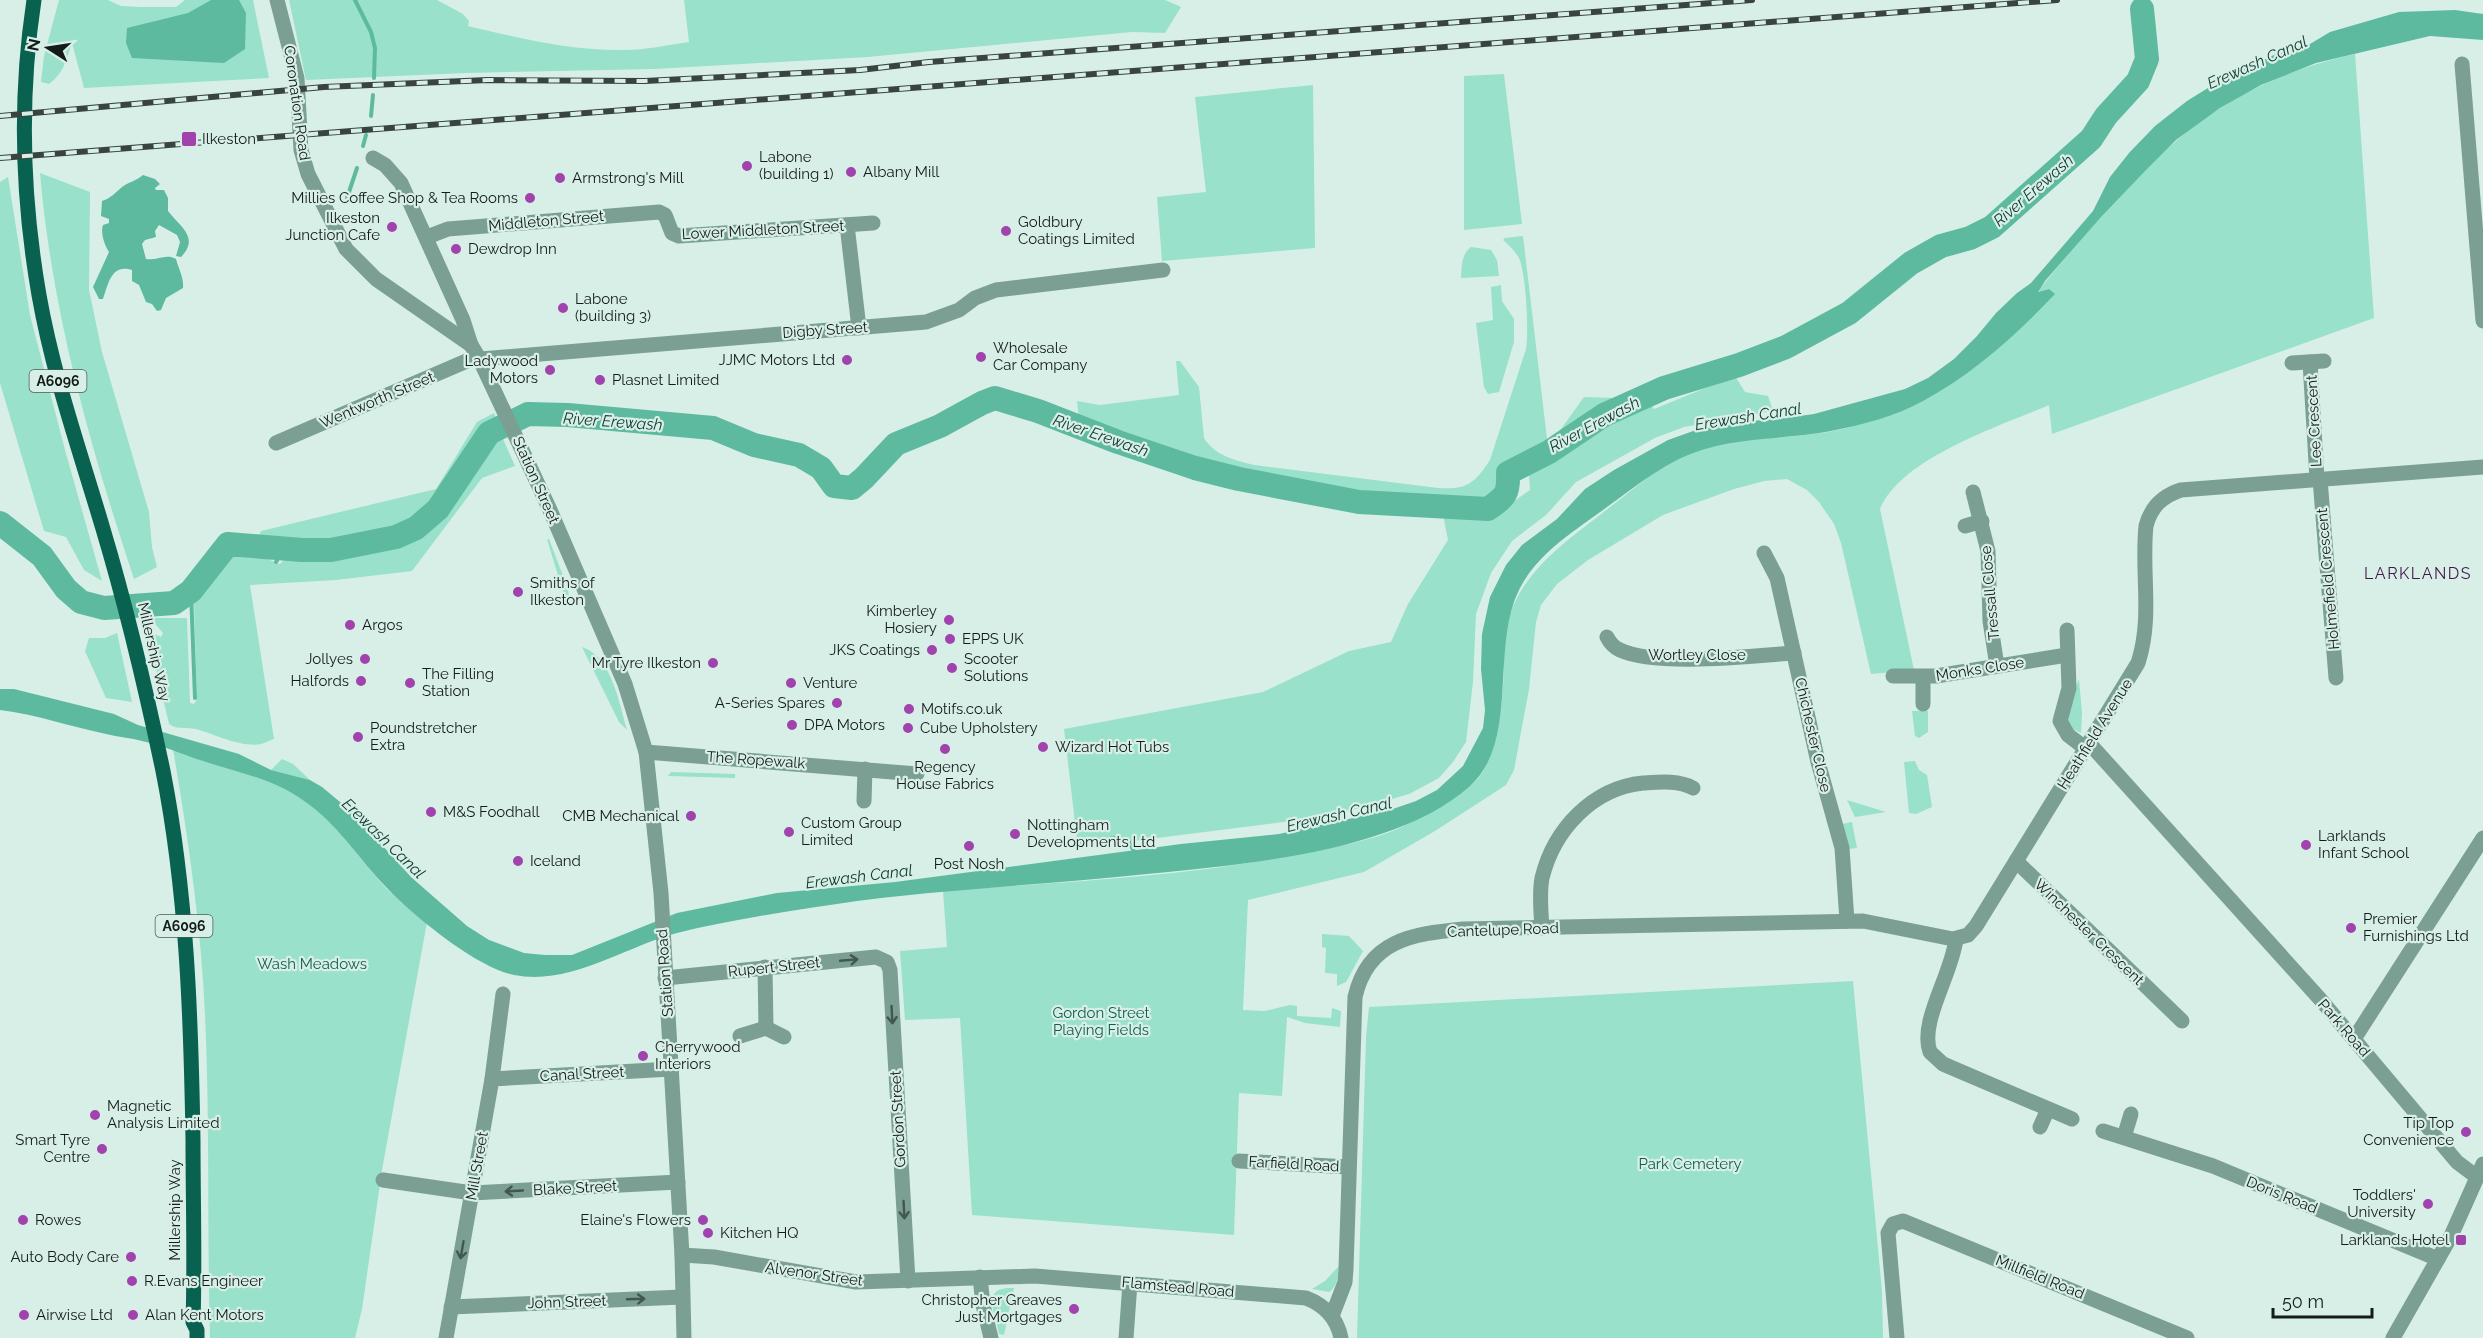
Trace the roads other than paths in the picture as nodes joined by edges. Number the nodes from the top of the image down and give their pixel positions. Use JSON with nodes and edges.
{"nodes":[{"id":1,"x":34,"y":0,"type":"edge"},
{"id":2,"x":277,"y":0,"type":"edge"},
{"id":3,"x":2462,"y":64,"type":"dead end"},
{"id":4,"x":2464,"y":92,"type":"junction"},
{"id":5,"x":2447,"y":93,"type":"dead end"},
{"id":6,"x":373,"y":158,"type":"dead end"},
{"id":7,"x":665,"y":215,"type":"joint"},
{"id":8,"x":873,"y":223,"type":"dead end"},
{"id":9,"x":846,"y":225,"type":"junction"},
{"id":10,"x":427,"y":237,"type":"junction"},
{"id":11,"x":1163,"y":270,"type":"dead end"},
{"id":12,"x":2483,"y":321,"type":"edge"},
{"id":13,"x":447,"y":327,"type":"joint"},
{"id":14,"x":859,"y":328,"type":"junction"},
{"id":15,"x":475,"y":352,"type":"junction"},
{"id":16,"x":2292,"y":363,"type":"dead end"},
{"id":17,"x":276,"y":443,"type":"dead end"},
{"id":18,"x":2483,"y":467,"type":"edge"},
{"id":19,"x":2319,"y":479,"type":"junction"},
{"id":20,"x":1973,"y":492,"type":"dead end"},
{"id":21,"x":1982,"y":521,"type":"junction"},
{"id":22,"x":1965,"y":526,"type":"dead end"},
{"id":23,"x":1764,"y":553,"type":"dead end"},
{"id":24,"x":596,"y":616,"type":"joint"},
{"id":25,"x":2067,"y":630,"type":"dead end"},
{"id":26,"x":1607,"y":638,"type":"dead end"},
{"id":27,"x":1794,"y":653,"type":"junction"},
{"id":28,"x":2067,"y":655,"type":"junction"},
{"id":29,"x":1998,"y":666,"type":"junction"},
{"id":30,"x":1893,"y":676,"type":"dead end"},
{"id":31,"x":1923,"y":678,"type":"junction"},
{"id":32,"x":2336,"y":678,"type":"dead end"},
{"id":33,"x":1923,"y":704,"type":"dead end"},
{"id":34,"x":2087,"y":745,"type":"junction"},
{"id":35,"x":646,"y":752,"type":"junction"},
{"id":36,"x":866,"y":769,"type":"junction"},
{"id":37,"x":917,"y":774,"type":"dead end"},
{"id":38,"x":1693,"y":788,"type":"dead end"},
{"id":39,"x":864,"y":801,"type":"dead end"},
{"id":40,"x":2483,"y":838,"type":"edge"},
{"id":41,"x":2016,"y":861,"type":"junction"},
{"id":42,"x":1847,"y":921,"type":"junction"},
{"id":43,"x":1542,"y":928,"type":"junction"},
{"id":44,"x":1956,"y":939,"type":"junction"},
{"id":45,"x":884,"y":959,"type":"joint"},
{"id":46,"x":765,"y":967,"type":"junction"},
{"id":47,"x":665,"y":978,"type":"junction"},
{"id":48,"x":503,"y":994,"type":"dead end"},
{"id":49,"x":2182,"y":1021,"type":"dead end"},
{"id":50,"x":766,"y":1028,"type":"junction"},
{"id":51,"x":740,"y":1036,"type":"dead end"},
{"id":52,"x":784,"y":1037,"type":"dead end"},
{"id":53,"x":2354,"y":1039,"type":"junction"},
{"id":54,"x":672,"y":1069,"type":"junction"},
{"id":55,"x":492,"y":1079,"type":"junction"},
{"id":56,"x":2048,"y":1109,"type":"junction"},
{"id":57,"x":2131,"y":1114,"type":"dead end"},
{"id":58,"x":2072,"y":1119,"type":"dead end"},
{"id":59,"x":2040,"y":1127,"type":"dead end"},
{"id":60,"x":2103,"y":1131,"type":"dead end"},
{"id":61,"x":2124,"y":1137,"type":"junction"},
{"id":62,"x":1239,"y":1161,"type":"dead end"},
{"id":63,"x":1349,"y":1167,"type":"junction"},
{"id":64,"x":2480,"y":1170,"type":"edge"},
{"id":65,"x":383,"y":1180,"type":"dead end"},
{"id":66,"x":678,"y":1182,"type":"junction"},
{"id":67,"x":472,"y":1193,"type":"junction"},
{"id":68,"x":682,"y":1255,"type":"junction"},
{"id":69,"x":2438,"y":1259,"type":"junction"},
{"id":70,"x":1018,"y":1276,"type":"joint"},
{"id":71,"x":980,"y":1277,"type":"junction"},
{"id":72,"x":908,"y":1281,"type":"junction"},
{"id":73,"x":1130,"y":1283,"type":"junction"},
{"id":74,"x":682,"y":1297,"type":"junction"},
{"id":75,"x":452,"y":1307,"type":"junction"},
{"id":76,"x":1332,"y":1316,"type":"junction"},
{"id":77,"x":193,"y":1322,"type":"junction"},
{"id":78,"x":185,"y":1338,"type":"edge"},
{"id":79,"x":197,"y":1338,"type":"edge"},
{"id":80,"x":446,"y":1338,"type":"edge"},
{"id":81,"x":684,"y":1338,"type":"edge"},
{"id":82,"x":991,"y":1338,"type":"edge"},
{"id":83,"x":1126,"y":1338,"type":"edge"},
{"id":84,"x":1341,"y":1338,"type":"edge"},
{"id":85,"x":1897,"y":1338,"type":"edge"},
{"id":86,"x":2187,"y":1338,"type":"edge"},
{"id":87,"x":2393,"y":1338,"type":"edge"}],
"edges":[{"from":1,"to":77,"type":"main road","name":"Millership Way","number":"A6096"},
{"from":2,"to":13,"type":"street","name":"Coronation Road"},
{"from":3,"to":4,"type":"street"},
{"from":4,"to":5,"type":"street"},
{"from":4,"to":12,"type":"street"},
{"from":6,"to":10,"type":"street","name":"Station Street"},
{"from":7,"to":9,"type":"street","name":"Lower Middleton Street"},
{"from":7,"to":10,"type":"street","name":"Middleton Street"},
{"from":8,"to":9,"type":"street","name":"Lower Middleton Street"},
{"from":9,"to":14,"type":"street"},
{"from":10,"to":15,"type":"street","name":"Station Street"},
{"from":11,"to":14,"type":"street","name":"Digby Street"},
{"from":13,"to":15,"type":"street","name":"Station Street"},
{"from":14,"to":15,"type":"street","name":"Digby Street"},
{"from":15,"to":17,"type":"street","name":"Wentworth Street"},
{"from":15,"to":24,"type":"street","name":"Station Street"},
{"from":16,"to":19,"type":"street","name":"Lee Crescent"},
{"from":18,"to":19,"type":"street","name":"Heathfield Avenue"},
{"from":19,"to":32,"type":"street","name":"Holmefield Crescent"},
{"from":19,"to":34,"type":"street","name":"Heathfield Avenue"},
{"from":20,"to":21,"type":"street","name":"Tressall Close"},
{"from":21,"to":22,"type":"street"},
{"from":21,"to":29,"type":"street","name":"Tressall Close"},
{"from":23,"to":27,"type":"street","name":"Chichester Close"},
{"from":24,"to":35,"type":"street","name":"Station Road"},
{"from":25,"to":28,"type":"street"},
{"from":26,"to":27,"type":"street","name":"Wortley Close"},
{"from":27,"to":42,"type":"street","name":"Chichester Close"},
{"from":28,"to":29,"type":"street","name":"Monks Close"},
{"from":28,"to":34,"type":"street"},
{"from":29,"to":31,"type":"street","name":"Monks Close"},
{"from":30,"to":31,"type":"street","name":"Monks Close"},
{"from":31,"to":33,"type":"street"},
{"from":34,"to":41,"type":"street","name":"Heathfield Avenue"},
{"from":34,"to":53,"type":"street","name":"Park Road"},
{"from":35,"to":36,"type":"street","name":"The Ropewalk"},
{"from":35,"to":47,"type":"street","name":"Station Road"},
{"from":36,"to":37,"type":"street","name":"The Ropewalk"},
{"from":36,"to":39,"type":"street"},
{"from":38,"to":43,"type":"street"},
{"from":40,"to":53,"type":"street"},
{"from":41,"to":44,"type":"street","name":"Heathfield Avenue"},
{"from":41,"to":49,"type":"street","name":"Winchester Crescent"},
{"from":42,"to":43,"type":"street","name":"Cantelupe Road"},
{"from":42,"to":44,"type":"street","name":"Cantelupe Road"},
{"from":43,"to":63,"type":"street","name":"Cantelupe Road"},
{"from":44,"to":56,"type":"street"},
{"from":46,"to":45,"type":"street","name":"Rupert Street","one_way":true},
{"from":45,"to":72,"type":"street","name":"Gordon Street","one_way":true},
{"from":46,"to":47,"type":"street","name":"Rupert Street"},
{"from":46,"to":50,"type":"street"},
{"from":47,"to":54,"type":"street","name":"Station Road"},
{"from":48,"to":55,"type":"street","name":"Mill Street"},
{"from":50,"to":51,"type":"street"},
{"from":50,"to":52,"type":"street"},
{"from":53,"to":64,"type":"street","name":"Park Road"},
{"from":54,"to":55,"type":"street","name":"Canal Street"},
{"from":54,"to":66,"type":"street","name":"Station Road"},
{"from":55,"to":67,"type":"street","name":"Mill Street"},
{"from":56,"to":58,"type":"street"},
{"from":56,"to":59,"type":"street"},
{"from":57,"to":61,"type":"street"},
{"from":60,"to":61,"type":"street","name":"Doris Road"},
{"from":61,"to":69,"type":"street","name":"Doris Road"},
{"from":62,"to":63,"type":"street","name":"Farfield Road"},
{"from":63,"to":76,"type":"street","name":"Cantelupe Road"},
{"from":64,"to":69,"type":"street","name":"Park Road"},
{"from":65,"to":67,"type":"street","name":"Blake Street"},
{"from":66,"to":67,"type":"street","name":"Blake Street","one_way":true},
{"from":66,"to":68,"type":"street","name":"Station Road"},
{"from":67,"to":75,"type":"street","name":"Mill Street","one_way":true},
{"from":68,"to":72,"type":"street","name":"Alvenor Street"},
{"from":68,"to":74,"type":"street","name":"Station Road"},
{"from":69,"to":87,"type":"street","name":"Park Road"},
{"from":70,"to":71,"type":"street","name":"Alvenor Street"},
{"from":70,"to":73,"type":"street","name":"Flamstead Road"},
{"from":71,"to":72,"type":"street","name":"Alvenor Street"},
{"from":71,"to":82,"type":"street"},
{"from":73,"to":76,"type":"street","name":"Flamstead Road"},
{"from":73,"to":83,"type":"street"},
{"from":75,"to":74,"type":"street","name":"John Street","one_way":true},
{"from":74,"to":81,"type":"street","name":"Station Road"},
{"from":75,"to":80,"type":"street","name":"Mill Street"},
{"from":76,"to":84,"type":"street"},
{"from":77,"to":78,"type":"main road","name":"Millership Way","number":"A6096"},
{"from":77,"to":79,"type":"main road","name":"Millership Way","number":"A6096"},
{"from":85,"to":86,"type":"street","name":"Millfield Road"}]}
